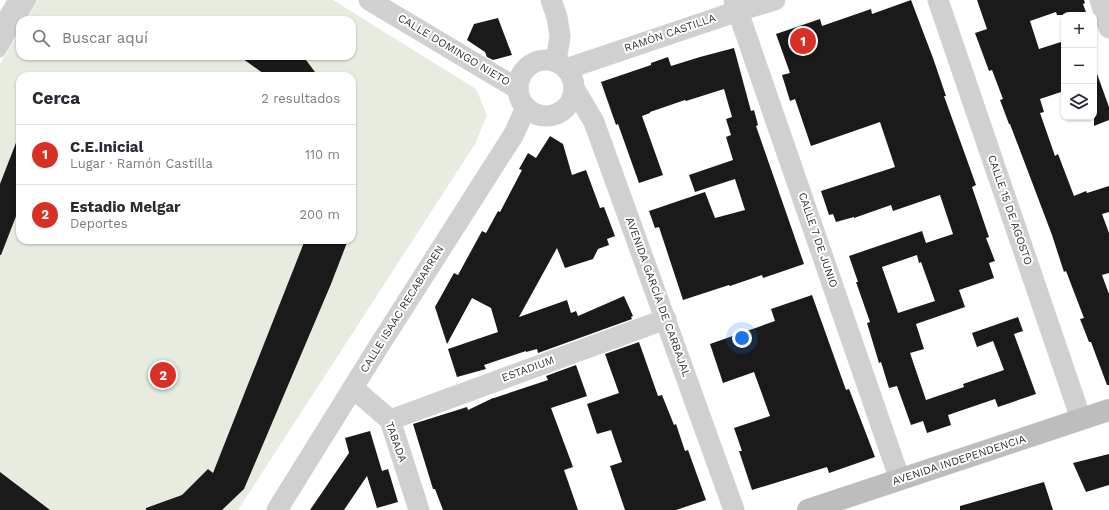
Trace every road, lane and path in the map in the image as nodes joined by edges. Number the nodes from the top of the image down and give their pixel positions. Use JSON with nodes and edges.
{"nodes":[{"id":1,"x":19,"y":0,"type":"edge"},
{"id":2,"x":31,"y":0,"type":"edge"},
{"id":3,"x":369,"y":0,"type":"edge"},
{"id":4,"x":551,"y":0,"type":"edge"},
{"id":5,"x":775,"y":0,"type":"edge"},
{"id":6,"x":938,"y":0,"type":"edge"},
{"id":7,"x":1100,"y":0,"type":"edge"},
{"id":8,"x":736,"y":5,"type":"edge"},
{"id":9,"x":21,"y":16,"type":"edge"},
{"id":10,"x":16,"y":25,"type":"edge"},
{"id":11,"x":1109,"y":28,"type":"edge"},
{"id":12,"x":0,"y":32,"type":"edge"},
{"id":13,"x":0,"y":52,"type":"edge"},
{"id":14,"x":561,"y":65,"type":"junction"},
{"id":15,"x":574,"y":88,"type":"junction"},
{"id":16,"x":522,"y":98,"type":"junction"},
{"id":17,"x":666,"y":319,"type":"junction"},
{"id":18,"x":353,"y":388,"type":"junction"},
{"id":19,"x":1109,"y":410,"type":"edge"},
{"id":20,"x":390,"y":420,"type":"junction"},
{"id":21,"x":1081,"y":420,"type":"junction"},
{"id":22,"x":900,"y":480,"type":"junction"},
{"id":23,"x":277,"y":510,"type":"edge"},
{"id":24,"x":419,"y":510,"type":"edge"},
{"id":25,"x":734,"y":510,"type":"edge"},
{"id":26,"x":808,"y":510,"type":"edge"}],
"edges":[{"from":1,"to":12,"type":"street"},
{"from":2,"to":9,"type":"lane"},
{"from":3,"to":16,"type":"street","name":"CALLE DOMINGO NIETO"},
{"from":4,"to":14,"type":"street"},
{"from":5,"to":8,"type":"street","name":"RAMÓN CASTILLA"},
{"from":6,"to":21,"type":"street","name":"CALLE 15 DE AGOSTO"},
{"from":7,"to":11,"type":"street"},
{"from":8,"to":14,"type":"street","name":"RAMÓN CASTILLA"},
{"from":8,"to":22,"type":"street","name":"CALLE 7 DE JUNIO"},
{"from":10,"to":13,"type":"lane"},
{"from":14,"to":15,"type":"street"},
{"from":14,"to":16,"type":"street"},
{"from":15,"to":16,"type":"street"},
{"from":15,"to":17,"type":"street","name":"AVENIDA GARCÍA DE CARBAJAL"},
{"from":16,"to":18,"type":"street","name":"CALLE ISAAC RECABARREN"},
{"from":17,"to":20,"type":"street","name":"ESTADIUM"},
{"from":17,"to":25,"type":"street","name":"AVENIDA GARCÍA DE CARBAJAL"},
{"from":18,"to":20,"type":"street","name":"TABADA"},
{"from":18,"to":23,"type":"street","name":"CALLE ISAAC RECABARREN"},
{"from":19,"to":21,"type":"main road","name":"AVENIDA INDEPENDENCIA"},
{"from":20,"to":24,"type":"street","name":"TABADA"},
{"from":21,"to":22,"type":"main road","name":"AVENIDA INDEPENDENCIA"},
{"from":22,"to":26,"type":"main road","name":"AVENIDA INDEPENDENCIA"}]}
